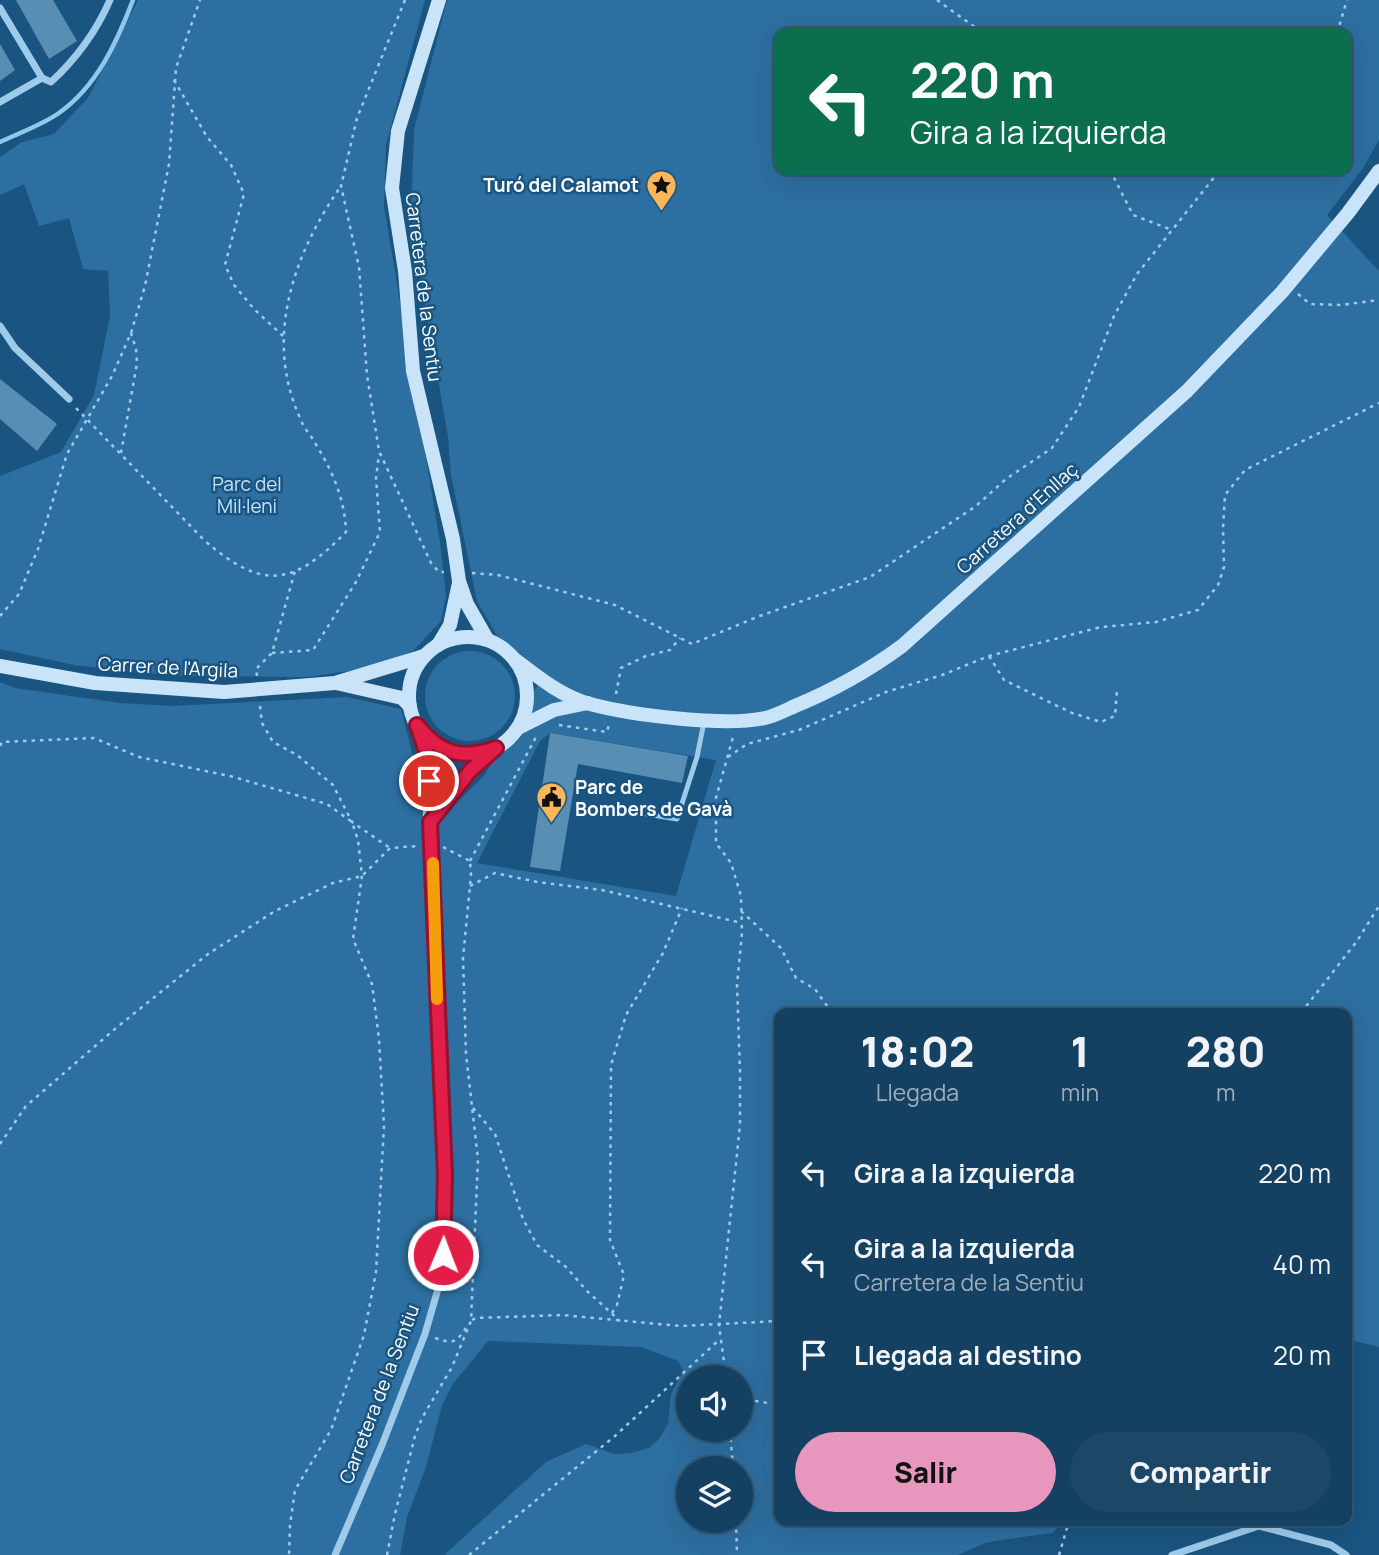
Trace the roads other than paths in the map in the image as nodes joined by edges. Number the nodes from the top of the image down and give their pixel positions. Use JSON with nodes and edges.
{"nodes":[{"id":1,"x":110,"y":0,"type":"edge"},
{"id":2,"x":439,"y":0,"type":"edge"},
{"id":3,"x":0,"y":8,"type":"edge"},
{"id":4,"x":42,"y":78,"type":"junction"},
{"id":5,"x":0,"y":102,"type":"edge"},
{"id":6,"x":1379,"y":171,"type":"edge"},
{"id":7,"x":0,"y":326,"type":"edge"},
{"id":8,"x":69,"y":400,"type":"road end"},
{"id":9,"x":459,"y":576,"type":"junction"},
{"id":10,"x":487,"y":639,"type":"junction"},
{"id":11,"x":438,"y":645,"type":"junction"},
{"id":12,"x":425,"y":656,"type":"junction"},
{"id":13,"x":517,"y":661,"type":"junction"},
{"id":14,"x":0,"y":666,"type":"edge"},
{"id":15,"x":335,"y":683,"type":"junction"},
{"id":16,"x":588,"y":704,"type":"junction"},
{"id":17,"x":410,"y":706,"type":"junction"},
{"id":18,"x":705,"y":719,"type":"junction"},
{"id":19,"x":417,"y":725,"type":"junction"},
{"id":20,"x":518,"y":728,"type":"junction"},
{"id":21,"x":496,"y":748,"type":"junction"},
{"id":22,"x":604,"y":807,"type":"dead end"},
{"id":23,"x":430,"y":822,"type":"junction"},
{"id":24,"x":335,"y":1555,"type":"edge"},
{"id":25,"x":1172,"y":1555,"type":"edge"},
{"id":26,"x":1346,"y":1555,"type":"edge"}],
"edges":[{"from":1,"to":4,"type":"street"},
{"from":2,"to":9,"type":"street","name":"Carretera de la Sentiu"},
{"from":3,"to":4,"type":"street"},
{"from":4,"to":5,"type":"street"},
{"from":6,"to":18,"type":"street","name":"Carretera d'Enllaç"},
{"from":7,"to":8,"type":"street"},
{"from":9,"to":10,"type":"street","name":"Carretera de la Sentiu"},
{"from":9,"to":11,"type":"street","name":"Carretera de la Sentiu"},
{"from":10,"to":11,"type":"street"},
{"from":10,"to":13,"type":"street"},
{"from":11,"to":12,"type":"street"},
{"from":12,"to":15,"type":"street","name":"Carrer de l'Argila"},
{"from":12,"to":17,"type":"street"},
{"from":13,"to":16,"type":"street","name":"Carretera d'Enllaç"},
{"from":13,"to":20,"type":"street"},
{"from":14,"to":15,"type":"street","name":"Carrer de l'Argila"},
{"from":15,"to":17,"type":"street","name":"Carrer de l'Argila"},
{"from":16,"to":18,"type":"street","name":"Carretera d'Enllaç"},
{"from":16,"to":20,"type":"street","name":"Carretera d'Enllaç"},
{"from":17,"to":19,"type":"street"},
{"from":18,"to":22,"type":"lane"},
{"from":19,"to":21,"type":"street"},
{"from":19,"to":23,"type":"street","name":"Carretera de la Sentiu"},
{"from":20,"to":21,"type":"street"},
{"from":21,"to":23,"type":"street"},
{"from":23,"to":24,"type":"street","name":"Carretera de la Sentiu"},
{"from":25,"to":26,"type":"street"}]}
